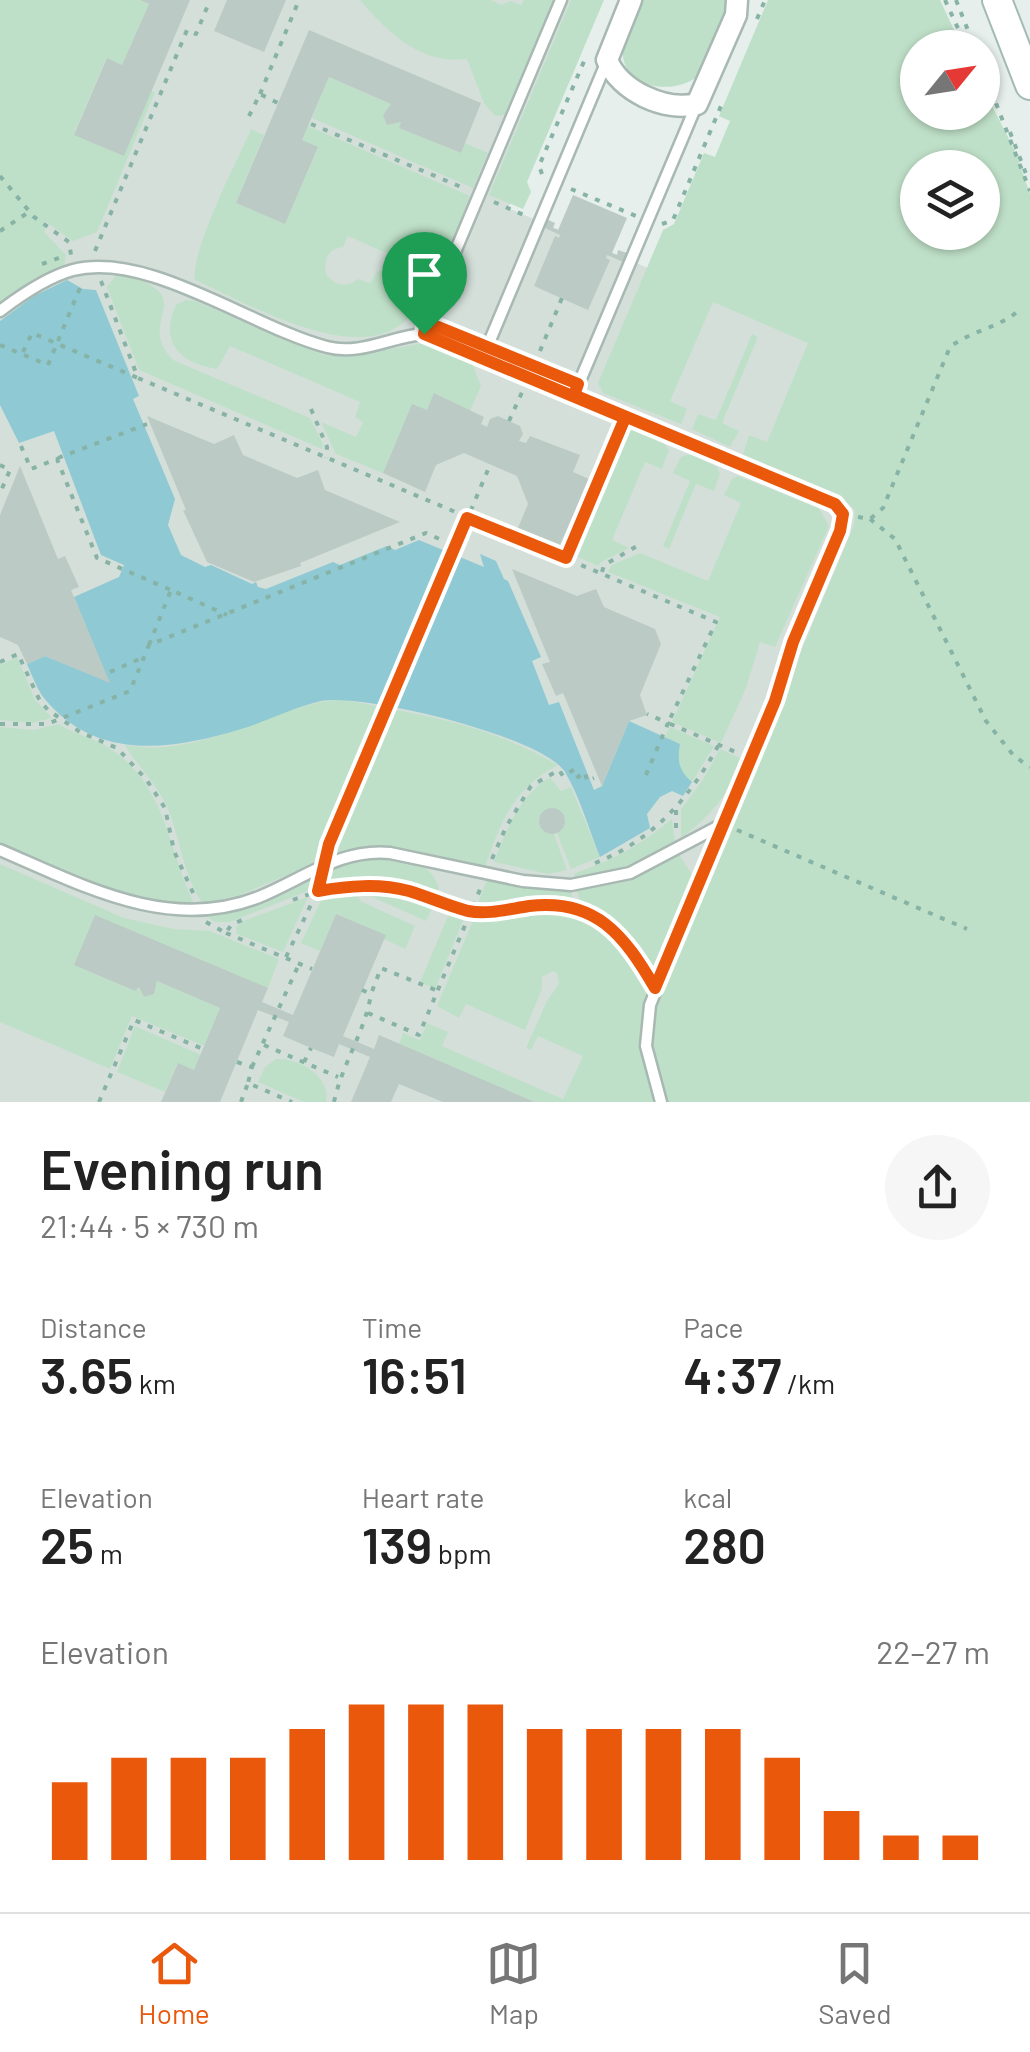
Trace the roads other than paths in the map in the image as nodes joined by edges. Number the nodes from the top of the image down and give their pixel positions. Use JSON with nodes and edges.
{"nodes":[{"id":1,"x":561,"y":0,"type":"edge"},
{"id":2,"x":631,"y":0,"type":"edge"},
{"id":3,"x":737,"y":0,"type":"edge"},
{"id":4,"x":997,"y":0,"type":"edge"},
{"id":5,"x":598,"y":55,"type":"junction"},
{"id":6,"x":1030,"y":85,"type":"edge"},
{"id":7,"x":697,"y":104,"type":"junction"},
{"id":8,"x":0,"y":311,"type":"edge"},
{"id":9,"x":424,"y":334,"type":"junction"},
{"id":10,"x":483,"y":357,"type":"junction"},
{"id":11,"x":574,"y":395,"type":"junction"},
{"id":12,"x":723,"y":824,"type":"junction"},
{"id":13,"x":0,"y":850,"type":"edge"},
{"id":14,"x":661,"y":1102,"type":"edge"}],
"edges":[{"from":1,"to":9,"type":"lane"},
{"from":2,"to":5,"type":"street"},
{"from":3,"to":7,"type":"street"},
{"from":4,"to":6,"type":"main road"},
{"from":5,"to":7,"type":"street"},
{"from":5,"to":10,"type":"lane"},
{"from":7,"to":11,"type":"lane"},
{"from":8,"to":9,"type":"lane"},
{"from":9,"to":10,"type":"lane"},
{"from":10,"to":11,"type":"lane"},
{"from":11,"to":12,"type":"lane"},
{"from":12,"to":13,"type":"lane"},
{"from":12,"to":14,"type":"lane"}]}
